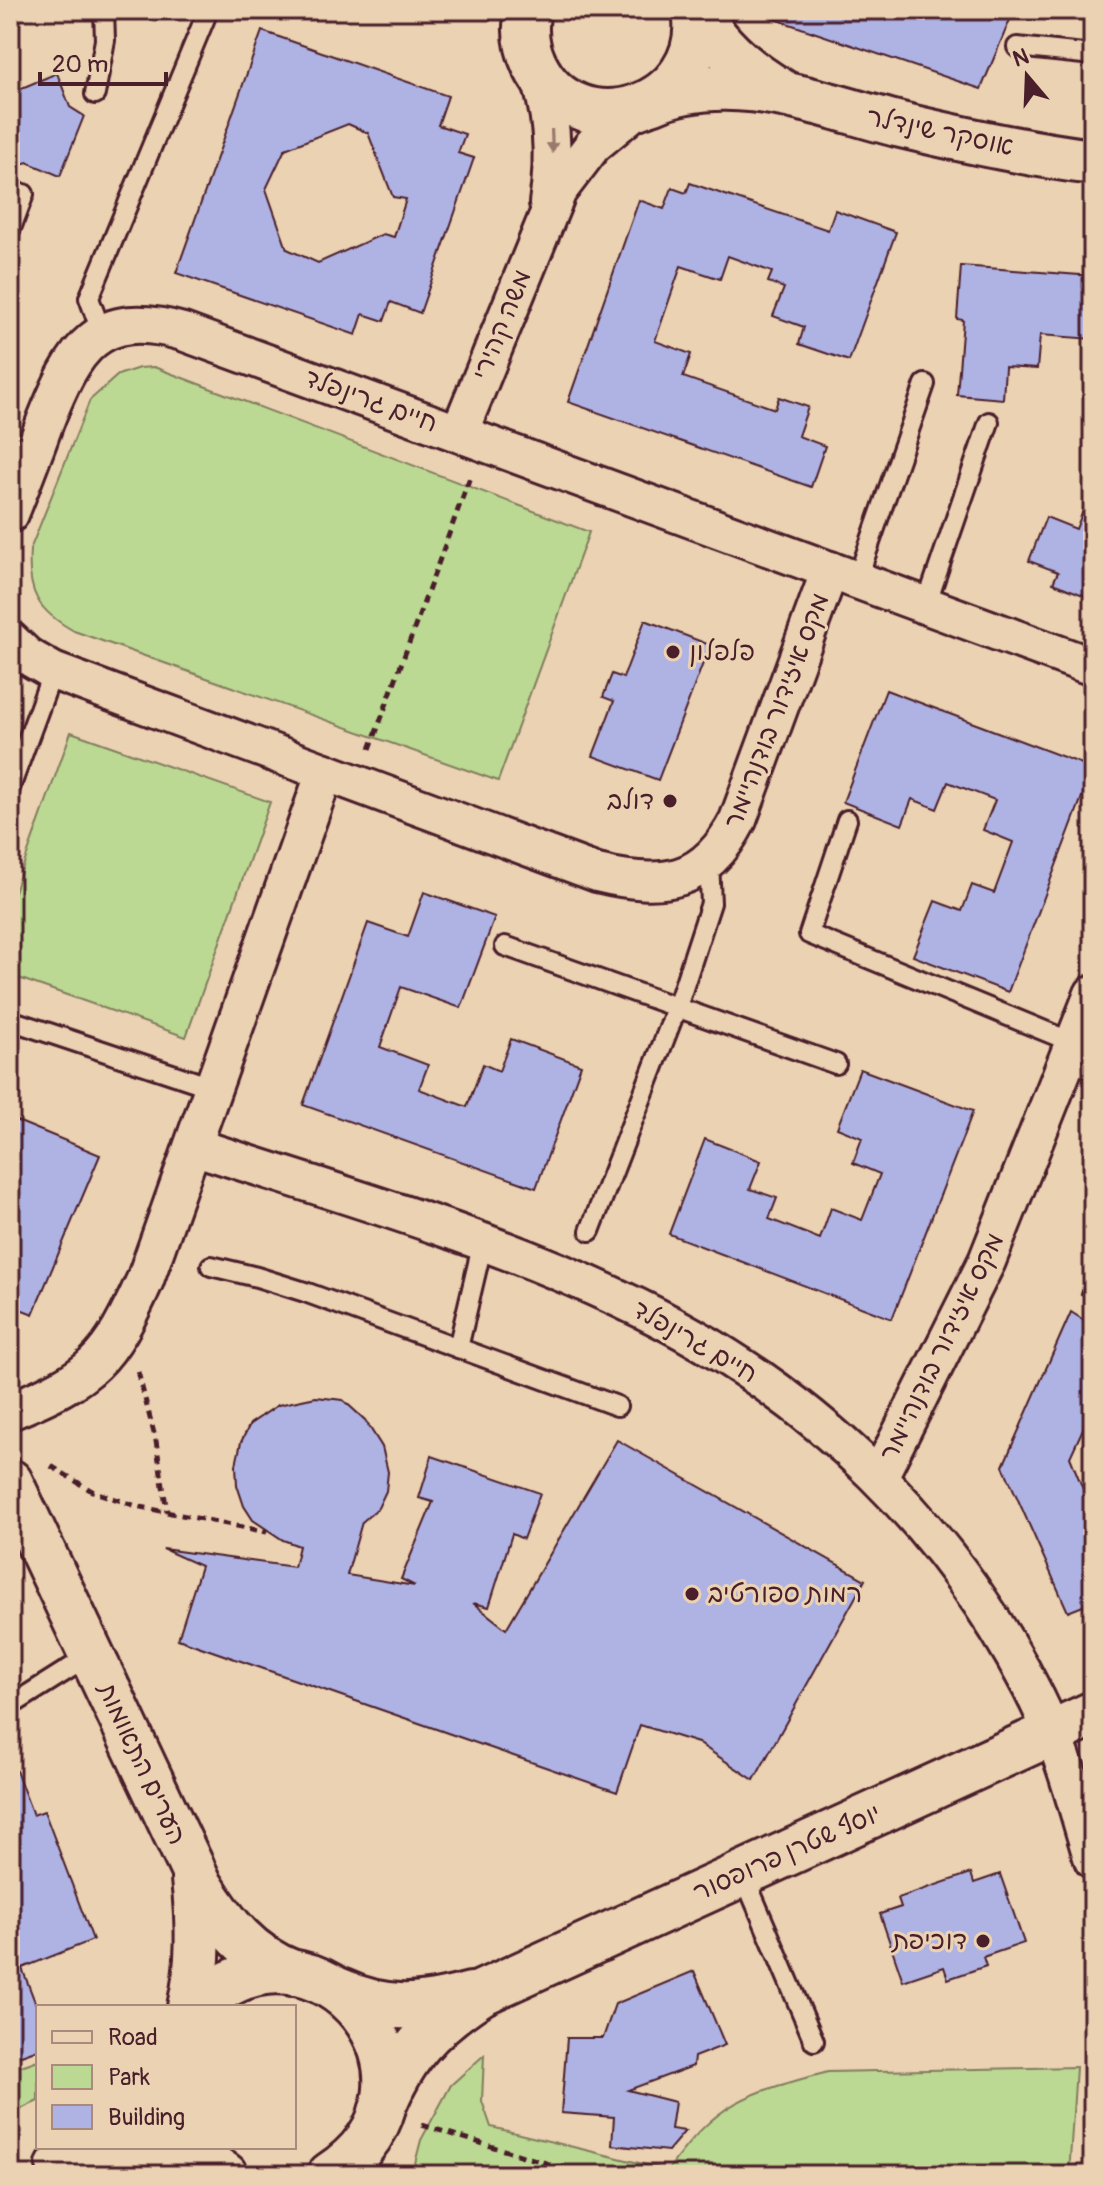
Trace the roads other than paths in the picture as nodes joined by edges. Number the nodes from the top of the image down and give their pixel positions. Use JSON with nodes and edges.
{"nodes":[{"id":1,"x":104,"y":10,"type":"edge"},
{"id":2,"x":491,"y":10,"type":"edge"},
{"id":3,"x":528,"y":10,"type":"edge"},
{"id":4,"x":696,"y":10,"type":"edge"},
{"id":5,"x":205,"y":18,"type":"dead end"},
{"id":6,"x":1017,"y":47,"type":"dead end"},
{"id":7,"x":1093,"y":55,"type":"edge"},
{"id":8,"x":533,"y":61,"type":"junction"},
{"id":9,"x":95,"y":94,"type":"dead end"},
{"id":10,"x":788,"y":95,"type":"junction"},
{"id":11,"x":645,"y":104,"type":"junction"},
{"id":12,"x":1093,"y":162,"type":"edge"},
{"id":13,"x":24,"y":194,"type":"dead end"},
{"id":14,"x":546,"y":216,"type":"junction"},
{"id":15,"x":10,"y":231,"type":"edge"},
{"id":16,"x":102,"y":334,"type":"junction"},
{"id":17,"x":925,"y":384,"type":"dead end"},
{"id":18,"x":989,"y":422,"type":"dead end"},
{"id":19,"x":471,"y":438,"type":"junction"},
{"id":20,"x":10,"y":514,"type":"edge"},
{"id":21,"x":843,"y":575,"type":"junction"},
{"id":22,"x":926,"y":605,"type":"junction"},
{"id":23,"x":10,"y":640,"type":"edge"},
{"id":24,"x":1093,"y":667,"type":"edge"},
{"id":25,"x":53,"y":671,"type":"junction"},
{"id":26,"x":14,"y":767,"type":"edge"},
{"id":27,"x":341,"y":778,"type":"junction"},
{"id":28,"x":10,"y":788,"type":"edge"},
{"id":29,"x":847,"y":820,"type":"dead end"},
{"id":30,"x":709,"y":862,"type":"junction"},
{"id":31,"x":505,"y":946,"type":"dead end"},
{"id":32,"x":1093,"y":994,"type":"edge"},
{"id":33,"x":677,"y":1007,"type":"junction"},
{"id":34,"x":10,"y":1020,"type":"edge"},
{"id":35,"x":1078,"y":1058,"type":"edge"},
{"id":36,"x":836,"y":1064,"type":"dead end"},
{"id":37,"x":214,"y":1088,"type":"junction"},
{"id":38,"x":193,"y":1146,"type":"junction"},
{"id":39,"x":590,"y":1231,"type":"dead end"},
{"id":40,"x":483,"y":1242,"type":"junction"},
{"id":41,"x":211,"y":1266,"type":"dead end"},
{"id":42,"x":458,"y":1348,"type":"junction"},
{"id":43,"x":617,"y":1406,"type":"dead end"},
{"id":44,"x":10,"y":1411,"type":"edge"},
{"id":45,"x":28,"y":1472,"type":"edge"},
{"id":46,"x":879,"y":1477,"type":"junction"},
{"id":47,"x":91,"y":1655,"type":"junction"},
{"id":48,"x":10,"y":1706,"type":"edge"},
{"id":49,"x":1093,"y":1714,"type":"edge"},
{"id":50,"x":1052,"y":1733,"type":"junction"},
{"id":51,"x":1093,"y":1860,"type":"edge"},
{"id":52,"x":193,"y":1873,"type":"junction"},
{"id":53,"x":743,"y":1874,"type":"junction"},
{"id":54,"x":293,"y":1973,"type":"junction"},
{"id":55,"x":339,"y":1991,"type":"junction"},
{"id":56,"x":481,"y":1993,"type":"junction"},
{"id":57,"x":190,"y":2005,"type":"edge"},
{"id":58,"x":200,"y":2005,"type":"edge"},
{"id":59,"x":814,"y":2041,"type":"dead end"},
{"id":60,"x":369,"y":2143,"type":"edge"},
{"id":61,"x":57,"y":2162,"type":"edge"},
{"id":62,"x":210,"y":2164,"type":"edge"},
{"id":63,"x":330,"y":2175,"type":"edge"}],
"edges":[{"from":1,"to":9,"type":"lane"},
{"from":2,"to":8,"type":"street"},
{"from":3,"to":8,"type":"street"},
{"from":4,"to":10,"type":"street","name":"אוסקר שינדלר"},
{"from":4,"to":11,"type":"street"},
{"from":5,"to":16,"type":"lane"},
{"from":6,"to":7,"type":"lane"},
{"from":8,"to":11,"type":"street","name":"אוסקר שינדלר"},
{"from":8,"to":14,"type":"street","name":"משה קהירי","one_way":true},
{"from":10,"to":11,"type":"street","name":"אוסקר שינדלר"},
{"from":10,"to":12,"type":"street","name":"אוסקר שינדלר"},
{"from":11,"to":14,"type":"street","name":"משה קהירי"},
{"from":13,"to":15,"type":"lane"},
{"from":14,"to":19,"type":"street","name":"משה קהירי"},
{"from":16,"to":19,"type":"street","name":"חיים גרינפלד"},
{"from":16,"to":20,"type":"street"},
{"from":17,"to":21,"type":"lane"},
{"from":18,"to":22,"type":"lane"},
{"from":19,"to":21,"type":"street","name":"חיים גרינפלד"},
{"from":21,"to":22,"type":"street","name":"מקס איזידור בודנהיימר"},
{"from":21,"to":30,"type":"street","name":"מקס איזידור בודנהיימר"},
{"from":22,"to":24,"type":"street","name":"מקס איזידור בודנהיימר"},
{"from":23,"to":25,"type":"street"},
{"from":25,"to":26,"type":"lane"},
{"from":25,"to":27,"type":"street"},
{"from":26,"to":28,"type":"lane"},
{"from":27,"to":30,"type":"street","name":"מקס איזידור בודנהיימר"},
{"from":27,"to":37,"type":"street"},
{"from":29,"to":35,"type":"lane"},
{"from":30,"to":33,"type":"lane"},
{"from":31,"to":33,"type":"lane"},
{"from":32,"to":35,"type":"street","name":"מקס איזידור בודנהיימר"},
{"from":33,"to":36,"type":"lane"},
{"from":33,"to":39,"type":"lane"},
{"from":34,"to":37,"type":"lane"},
{"from":35,"to":46,"type":"street","name":"מקס איזידור בודנהיימר"},
{"from":37,"to":38,"type":"street"},
{"from":38,"to":40,"type":"street","name":"חיים גרינפלד"},
{"from":38,"to":44,"type":"street"},
{"from":40,"to":42,"type":"lane"},
{"from":40,"to":46,"type":"street","name":"חיים גרינפלד"},
{"from":41,"to":42,"type":"lane"},
{"from":42,"to":43,"type":"lane"},
{"from":45,"to":47,"type":"street","name":"הערים התאומות"},
{"from":46,"to":50,"type":"street","name":"חיים גרינפלד"},
{"from":47,"to":48,"type":"lane","name":"הערים התאומות"},
{"from":47,"to":52,"type":"street","name":"הערים התאומות"},
{"from":49,"to":50,"type":"street","name":"יוסף שטרן פרופסור"},
{"from":50,"to":51,"type":"street","name":"חיים גרינפלד"},
{"from":50,"to":53,"type":"street","name":"יוסף שטרן פרופסור"},
{"from":52,"to":54,"type":"street"},
{"from":52,"to":57,"type":"street"},
{"from":53,"to":56,"type":"street","name":"יוסף שטרן פרופסור"},
{"from":53,"to":59,"type":"lane"},
{"from":54,"to":55,"type":"street"},
{"from":54,"to":58,"type":"street"},
{"from":55,"to":56,"type":"street"},
{"from":55,"to":60,"type":"street"},
{"from":56,"to":60,"type":"street"},
{"from":60,"to":63,"type":"street"},
{"from":61,"to":62,"type":"street"}]}
